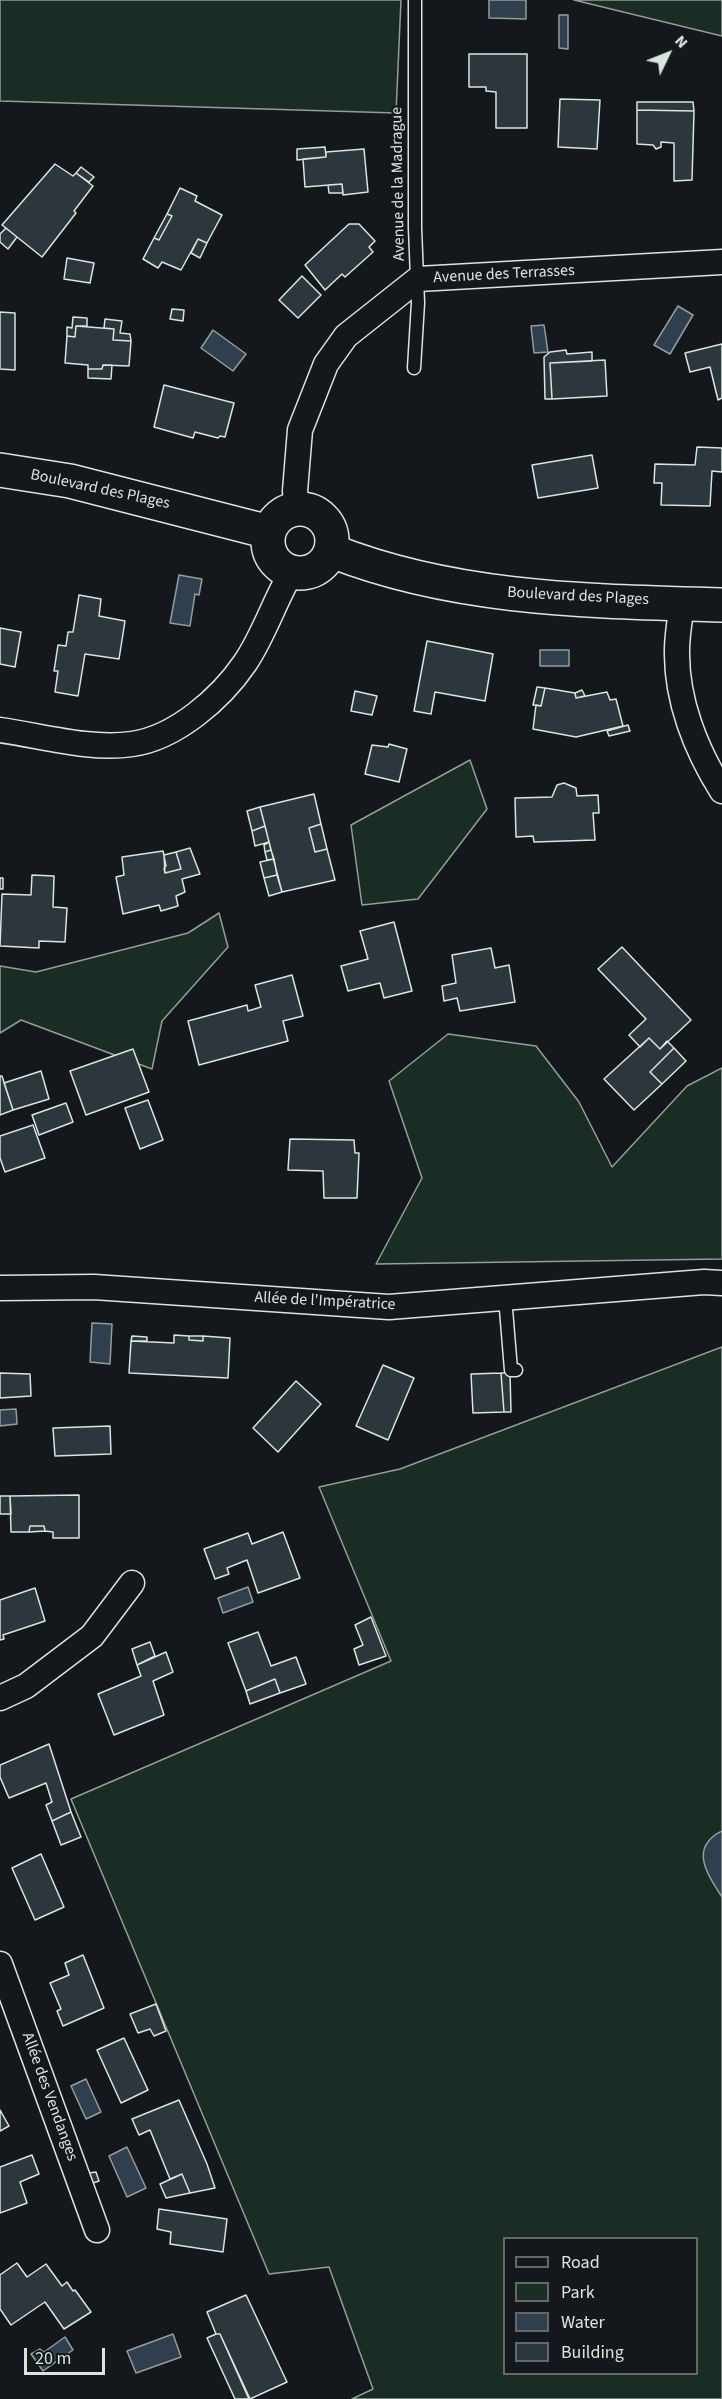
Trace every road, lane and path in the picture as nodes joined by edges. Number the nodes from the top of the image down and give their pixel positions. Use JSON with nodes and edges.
{"nodes":[{"id":1,"x":415,"y":0,"type":"edge"},
{"id":2,"x":722,"y":262,"type":"edge"},
{"id":3,"x":418,"y":279,"type":"junction"},
{"id":4,"x":414,"y":368,"type":"dead end"},
{"id":5,"x":0,"y":470,"type":"edge"},
{"id":6,"x":297,"y":509,"type":"junction"},
{"id":7,"x":269,"y":532,"type":"junction"},
{"id":8,"x":332,"y":551,"type":"junction"},
{"id":9,"x":291,"y":573,"type":"junction"},
{"id":10,"x":682,"y":604,"type":"junction"},
{"id":11,"x":722,"y":605,"type":"edge"},
{"id":12,"x":0,"y":730,"type":"edge"},
{"id":13,"x":722,"y":791,"type":"edge"},
{"id":14,"x":722,"y":1283,"type":"edge"},
{"id":15,"x":0,"y":1288,"type":"edge"},
{"id":16,"x":505,"y":1298,"type":"junction"},
{"id":17,"x":516,"y":1370,"type":"dead end"},
{"id":18,"x":132,"y":1583,"type":"dead end"},
{"id":19,"x":0,"y":1698,"type":"edge"},
{"id":20,"x":0,"y":1964,"type":"edge"},
{"id":21,"x":98,"y":2230,"type":"dead end"}],
"edges":[{"from":1,"to":3,"type":"lane","name":"Avenue de la Madrague"},
{"from":2,"to":3,"type":"street","name":"Avenue des Terrasses"},
{"from":3,"to":4,"type":"lane","name":"Avenue de la Madrague"},
{"from":3,"to":6,"type":"street","name":"Avenue des Terrasses"},
{"from":5,"to":7,"type":"main road","name":"Boulevard des Plages"},
{"from":6,"to":7,"type":"main road"},
{"from":6,"to":8,"type":"main road"},
{"from":7,"to":9,"type":"main road"},
{"from":8,"to":9,"type":"main road"},
{"from":8,"to":10,"type":"main road","name":"Boulevard des Plages"},
{"from":9,"to":12,"type":"street"},
{"from":10,"to":11,"type":"main road","name":"Boulevard des Plages"},
{"from":10,"to":13,"type":"street"},
{"from":14,"to":16,"type":"street","name":"Allée de l'Impératrice"},
{"from":15,"to":16,"type":"street","name":"Allée de l'Impératrice"},
{"from":16,"to":17,"type":"lane"},
{"from":18,"to":19,"type":"street"},
{"from":20,"to":21,"type":"street","name":"Allée des Vendanges"}]}
